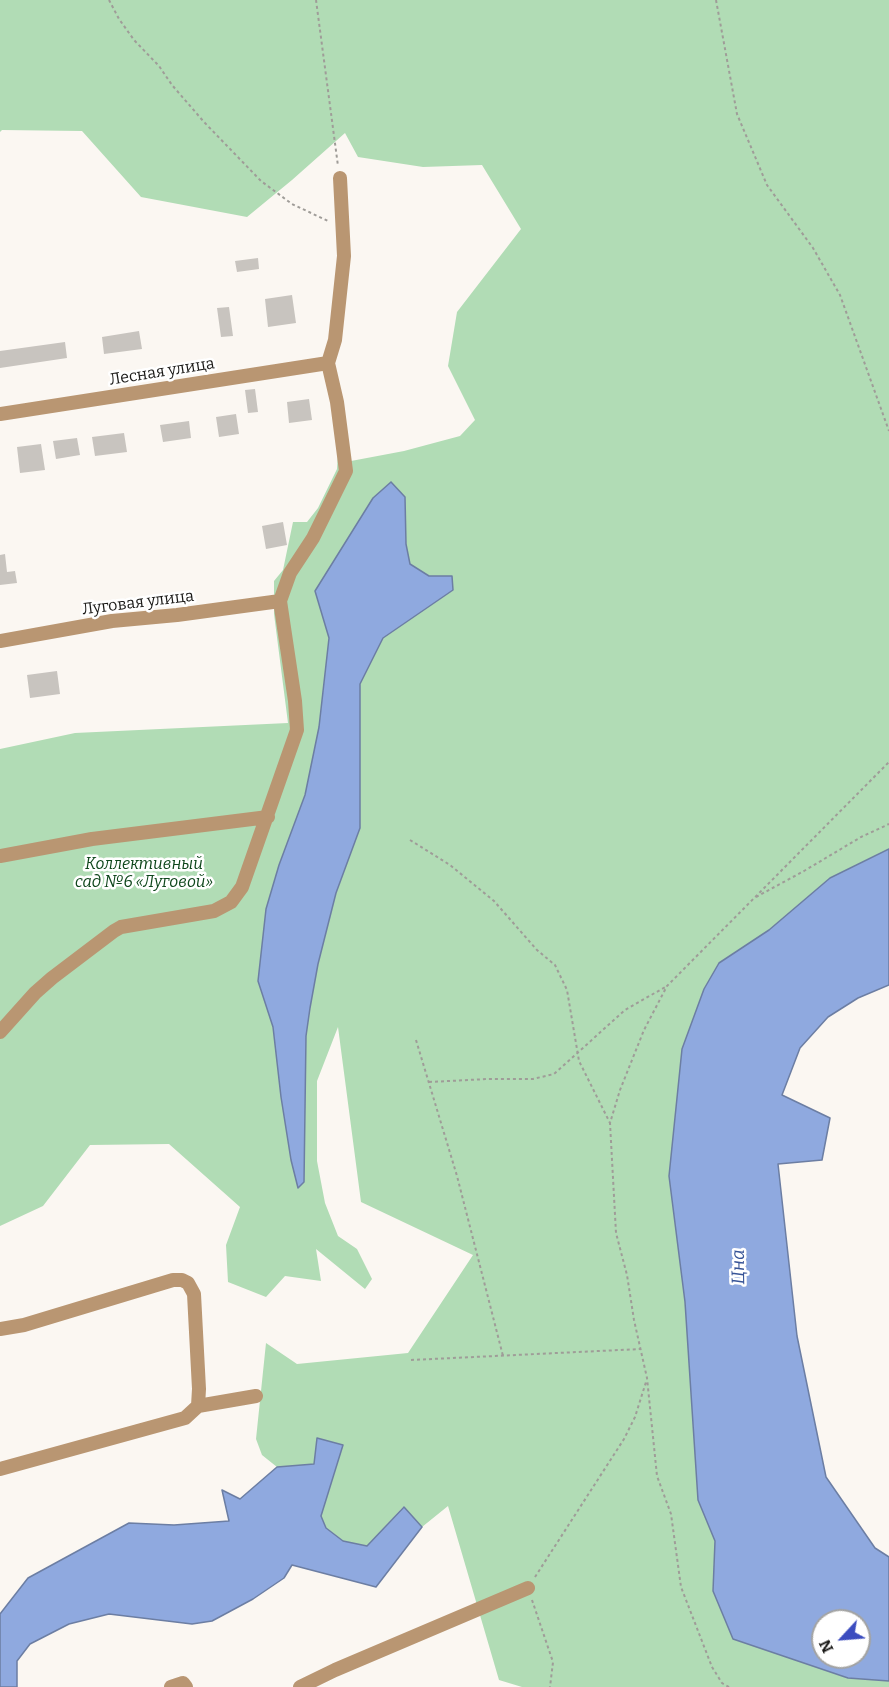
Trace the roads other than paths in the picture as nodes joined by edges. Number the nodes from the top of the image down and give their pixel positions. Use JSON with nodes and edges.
{"nodes":[{"id":1,"x":340,"y":177,"type":"road end"},
{"id":2,"x":328,"y":363,"type":"junction"},
{"id":3,"x":0,"y":414,"type":"edge"},
{"id":4,"x":280,"y":600,"type":"junction"},
{"id":5,"x":0,"y":641,"type":"edge"},
{"id":6,"x":268,"y":818,"type":"junction"},
{"id":7,"x":0,"y":856,"type":"edge"},
{"id":8,"x":0,"y":1032,"type":"edge"},
{"id":9,"x":0,"y":1329,"type":"edge"},
{"id":10,"x":256,"y":1396,"type":"dead end"},
{"id":11,"x":198,"y":1406,"type":"junction"},
{"id":12,"x":0,"y":1469,"type":"edge"},
{"id":13,"x":528,"y":1588,"type":"road end"},
{"id":14,"x":171,"y":1687,"type":"edge"},
{"id":15,"x":186,"y":1687,"type":"edge"},
{"id":16,"x":300,"y":1687,"type":"edge"}],
"edges":[{"from":1,"to":2,"type":"street"},
{"from":2,"to":3,"type":"street","name":"Лесная улица"},
{"from":2,"to":4,"type":"street"},
{"from":4,"to":5,"type":"street","name":"Луговая улица"},
{"from":4,"to":6,"type":"street"},
{"from":6,"to":7,"type":"street"},
{"from":6,"to":8,"type":"street"},
{"from":9,"to":11,"type":"street"},
{"from":10,"to":11,"type":"street"},
{"from":11,"to":12,"type":"street"},
{"from":13,"to":16,"type":"street"},
{"from":14,"to":15,"type":"street"}]}
